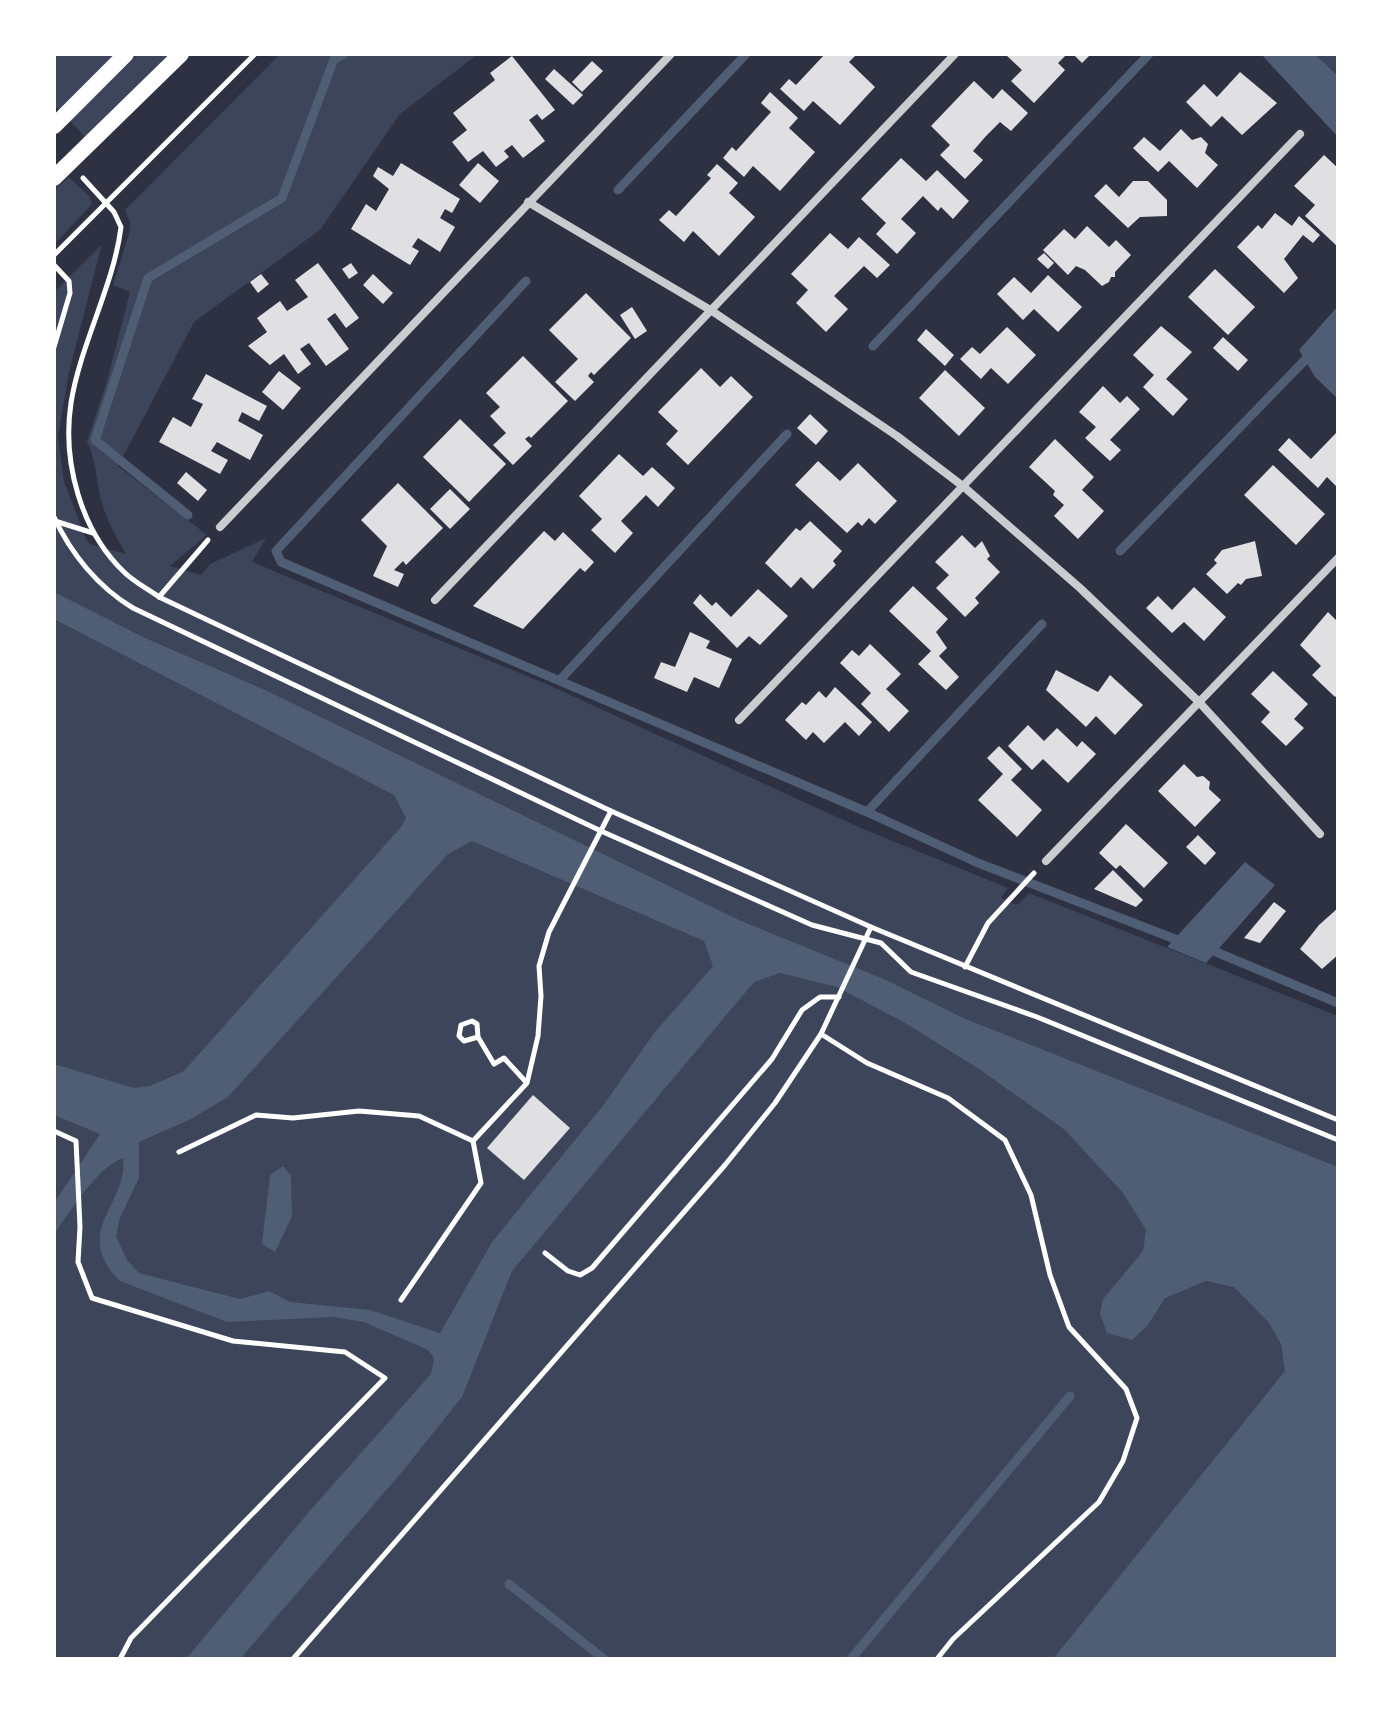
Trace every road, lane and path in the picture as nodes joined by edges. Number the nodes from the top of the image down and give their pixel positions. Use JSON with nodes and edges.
{"nodes":[{"id":1,"x":126,"y":54,"type":"edge"},
{"id":2,"x":181,"y":54,"type":"edge"},
{"id":3,"x":255,"y":54,"type":"edge"},
{"id":4,"x":671,"y":54,"type":"edge"},
{"id":5,"x":955,"y":54,"type":"edge"},
{"id":6,"x":54,"y":126,"type":"edge"},
{"id":7,"x":1300,"y":134,"type":"dead end"},
{"id":8,"x":54,"y":178,"type":"edge"},
{"id":9,"x":106,"y":202,"type":"junction"},
{"id":10,"x":528,"y":202,"type":"junction"},
{"id":11,"x":54,"y":255,"type":"edge"},
{"id":12,"x":54,"y":265,"type":"edge"},
{"id":13,"x":712,"y":311,"type":"junction"},
{"id":14,"x":54,"y":347,"type":"edge"},
{"id":15,"x":964,"y":487,"type":"junction"},
{"id":16,"x":55,"y":519,"type":"edge"},
{"id":17,"x":220,"y":527,"type":"joint"},
{"id":18,"x":93,"y":533,"type":"junction"},
{"id":19,"x":1338,"y":558,"type":"edge"},
{"id":20,"x":159,"y":597,"type":"junction"},
{"id":21,"x":435,"y":600,"type":"dead end"},
{"id":22,"x":1199,"y":702,"type":"junction"},
{"id":23,"x":739,"y":720,"type":"dead end"},
{"id":24,"x":611,"y":811,"type":"junction"},
{"id":25,"x":601,"y":831,"type":"junction"},
{"id":26,"x":1320,"y":834,"type":"dead end"},
{"id":27,"x":1046,"y":861,"type":"joint"},
{"id":28,"x":871,"y":927,"type":"junction"},
{"id":29,"x":866,"y":938,"type":"junction"},
{"id":30,"x":965,"y":967,"type":"junction"},
{"id":31,"x":839,"y":997,"type":"junction"},
{"id":32,"x":821,"y":1034,"type":"junction"},
{"id":33,"x":478,"y":1037,"type":"junction"},
{"id":34,"x":527,"y":1083,"type":"junction"},
{"id":35,"x":1338,"y":1120,"type":"edge"},
{"id":36,"x":54,"y":1131,"type":"edge"},
{"id":37,"x":1338,"y":1140,"type":"edge"},
{"id":38,"x":473,"y":1141,"type":"junction"},
{"id":39,"x":179,"y":1152,"type":"dead end"},
{"id":40,"x":545,"y":1253,"type":"dead end"},
{"id":41,"x":401,"y":1300,"type":"dead end"},
{"id":42,"x":120,"y":1659,"type":"edge"},
{"id":43,"x":293,"y":1659,"type":"edge"},
{"id":44,"x":937,"y":1659,"type":"edge"}],
"edges":[{"from":1,"to":6,"type":"main road"},
{"from":2,"to":8,"type":"main road"},
{"from":3,"to":9,"type":"path"},
{"from":4,"to":10,"type":"street"},
{"from":5,"to":13,"type":"street"},
{"from":7,"to":15,"type":"street"},
{"from":9,"to":11,"type":"path"},
{"from":9,"to":18,"type":"path"},
{"from":10,"to":13,"type":"street"},
{"from":10,"to":17,"type":"street"},
{"from":12,"to":14,"type":"path"},
{"from":13,"to":15,"type":"street"},
{"from":13,"to":21,"type":"street"},
{"from":15,"to":22,"type":"street"},
{"from":15,"to":23,"type":"street"},
{"from":16,"to":18,"type":"path"},
{"from":16,"to":25,"type":"path"},
{"from":17,"to":20,"type":"path"},
{"from":18,"to":20,"type":"path"},
{"from":19,"to":22,"type":"street"},
{"from":20,"to":24,"type":"path"},
{"from":22,"to":26,"type":"street"},
{"from":22,"to":27,"type":"street"},
{"from":24,"to":25,"type":"path"},
{"from":24,"to":28,"type":"path"},
{"from":25,"to":29,"type":"path"},
{"from":25,"to":34,"type":"path"},
{"from":27,"to":30,"type":"path"},
{"from":28,"to":29,"type":"path"},
{"from":28,"to":30,"type":"path"},
{"from":29,"to":31,"type":"path"},
{"from":29,"to":37,"type":"path"},
{"from":30,"to":35,"type":"path"},
{"from":31,"to":32,"type":"path"},
{"from":31,"to":40,"type":"path"},
{"from":32,"to":43,"type":"path"},
{"from":32,"to":44,"type":"path"},
{"from":33,"to":33,"type":"path"},
{"from":33,"to":34,"type":"path"},
{"from":34,"to":38,"type":"path"},
{"from":36,"to":42,"type":"path"},
{"from":38,"to":39,"type":"path"},
{"from":38,"to":41,"type":"path"}]}
